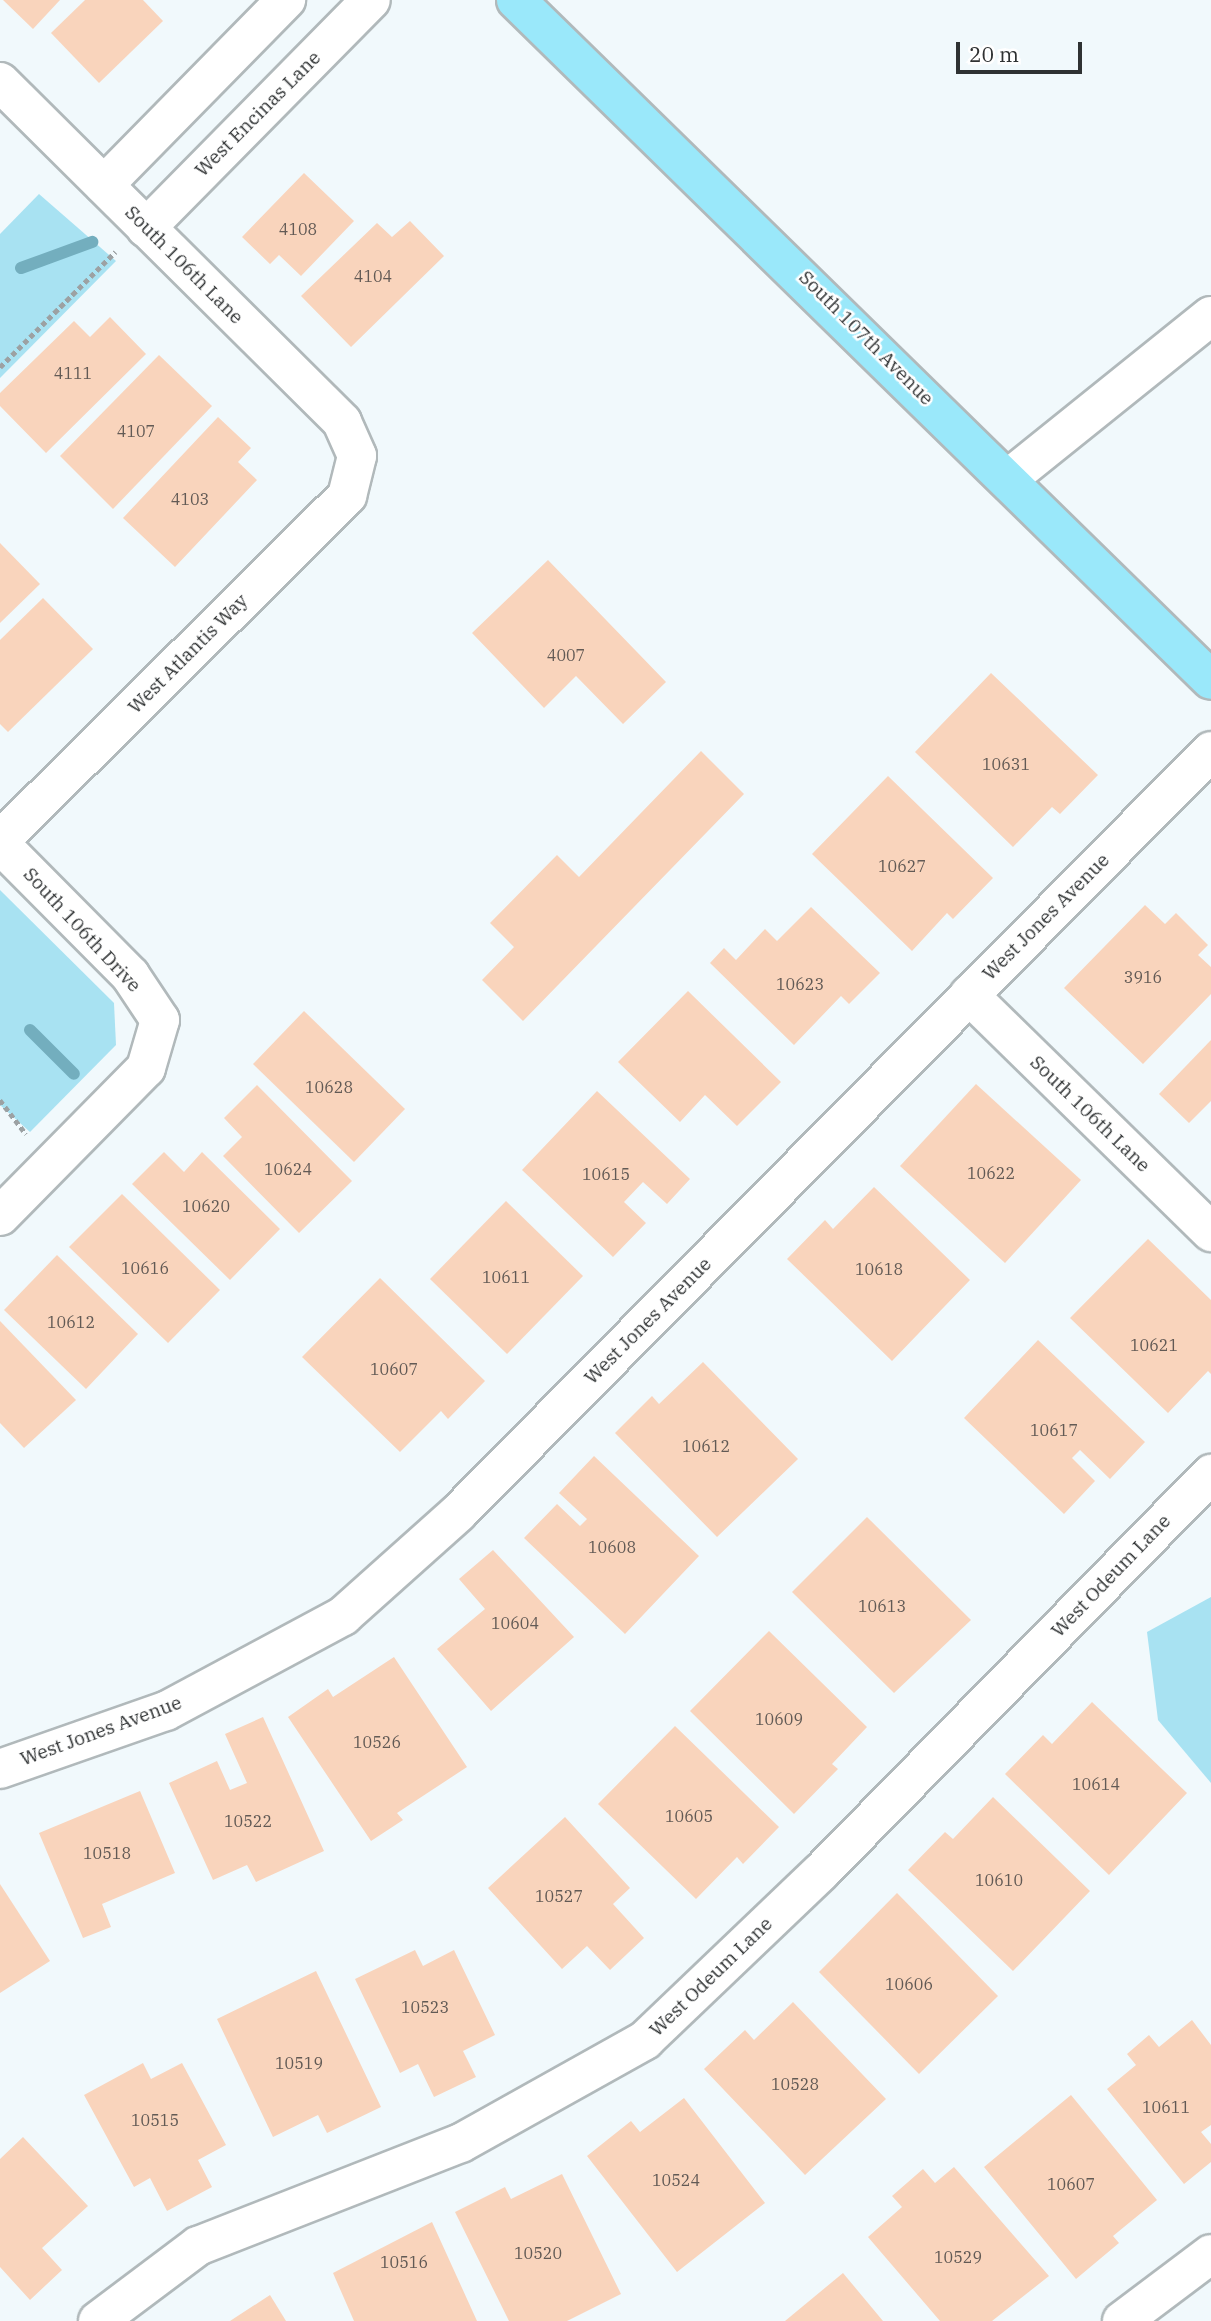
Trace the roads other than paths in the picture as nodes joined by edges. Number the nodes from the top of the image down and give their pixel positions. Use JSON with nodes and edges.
{"nodes":[{"id":1,"x":286,"y":0,"type":"edge"},
{"id":2,"x":371,"y":0,"type":"edge"},
{"id":3,"x":516,"y":0,"type":"edge"},
{"id":4,"x":0,"y":82,"type":"edge"},
{"id":5,"x":104,"y":185,"type":"junction"},
{"id":6,"x":146,"y":228,"type":"junction"},
{"id":7,"x":1211,"y":316,"type":"edge"},
{"id":8,"x":357,"y":456,"type":"joint"},
{"id":9,"x":1008,"y":479,"type":"junction"},
{"id":10,"x":1211,"y":680,"type":"edge"},
{"id":11,"x":1211,"y":751,"type":"edge"},
{"id":12,"x":0,"y":842,"type":"edge"},
{"id":13,"x":969,"y":996,"type":"junction"},
{"id":14,"x":0,"y":1216,"type":"edge"},
{"id":15,"x":1211,"y":1232,"type":"edge"},
{"id":16,"x":1211,"y":1474,"type":"edge"},
{"id":17,"x":0,"y":1769,"type":"edge"},
{"id":18,"x":1211,"y":2254,"type":"edge"},
{"id":19,"x":98,"y":2321,"type":"edge"},
{"id":20,"x":1122,"y":2321,"type":"edge"}],
"edges":[{"from":1,"to":5,"type":"street"},
{"from":2,"to":6,"type":"street","name":"West Encinas Lane"},
{"from":3,"to":9,"type":"main road","name":"South 107th Avenue"},
{"from":4,"to":5,"type":"street","name":"South 106th Lane"},
{"from":5,"to":6,"type":"street","name":"South 106th Lane"},
{"from":6,"to":8,"type":"street","name":"South 106th Lane"},
{"from":7,"to":9,"type":"street"},
{"from":8,"to":12,"type":"street","name":"West Atlantis Way"},
{"from":9,"to":10,"type":"main road","name":"South 107th Avenue"},
{"from":11,"to":13,"type":"street","name":"West Jones Avenue"},
{"from":12,"to":14,"type":"street","name":"South 106th Drive"},
{"from":13,"to":15,"type":"street","name":"South 106th Lane"},
{"from":13,"to":17,"type":"street","name":"West Jones Avenue"},
{"from":16,"to":19,"type":"street","name":"West Odeum Lane"},
{"from":18,"to":20,"type":"street"}]}
